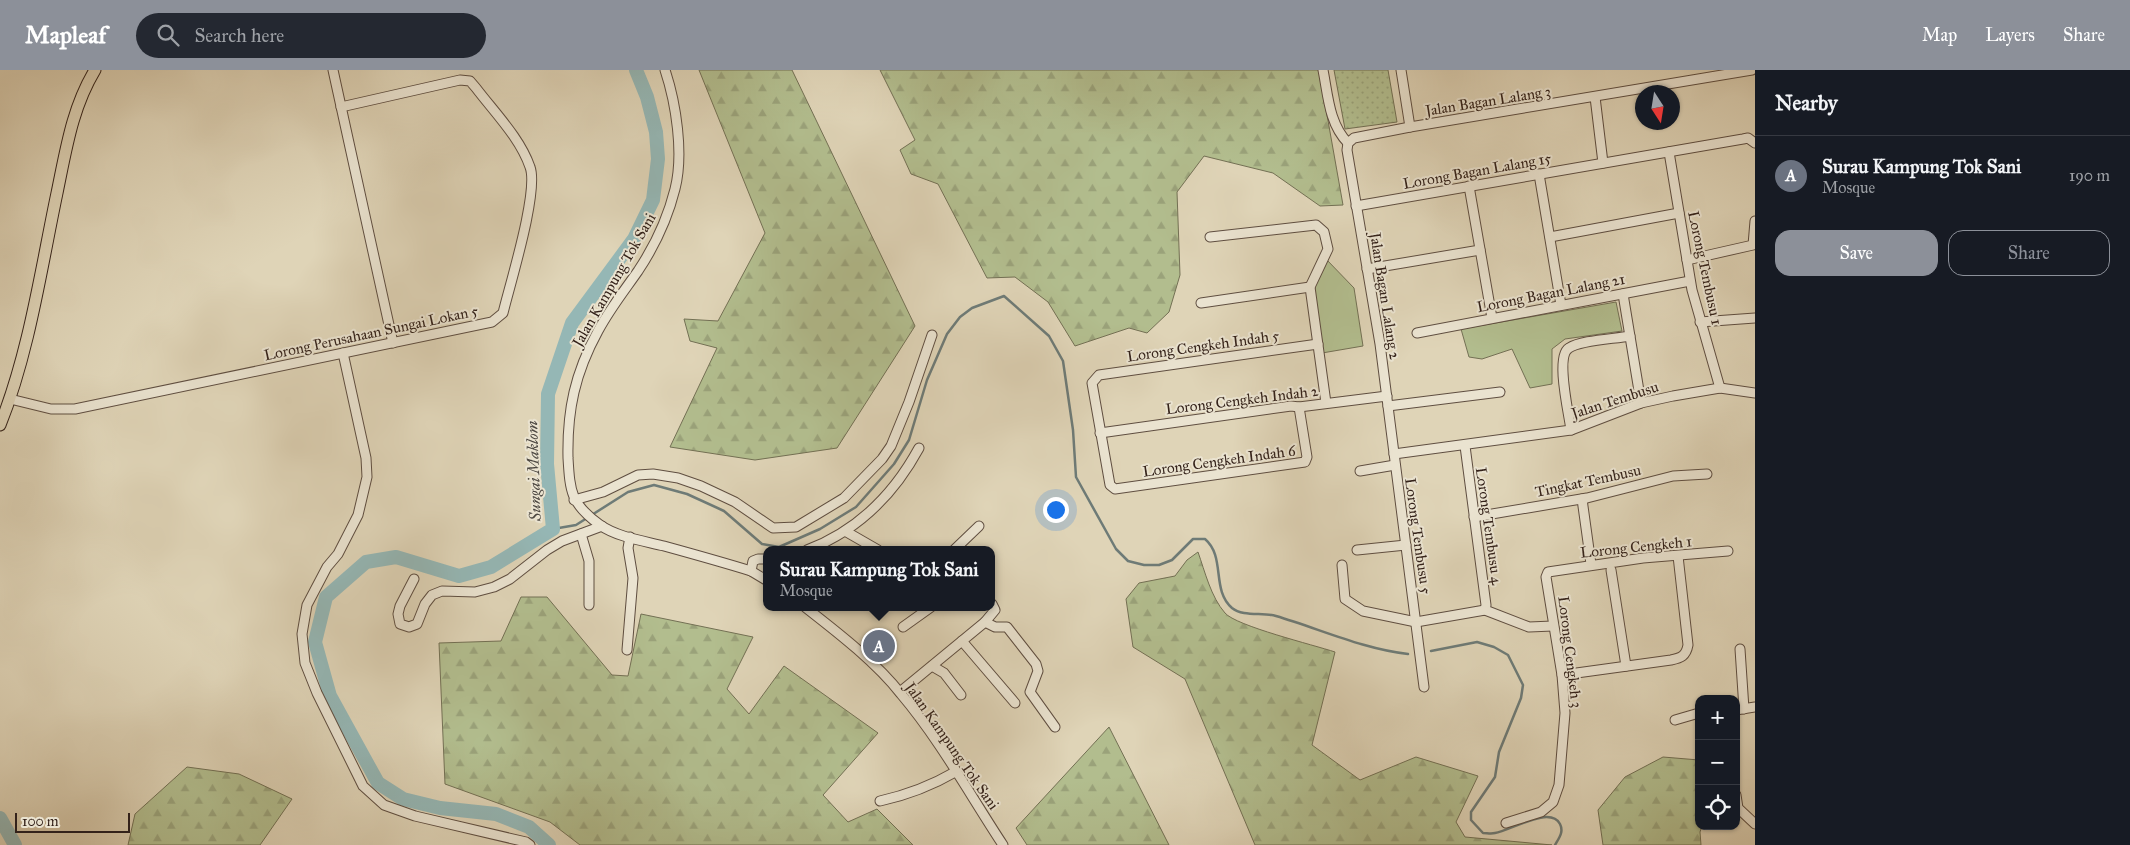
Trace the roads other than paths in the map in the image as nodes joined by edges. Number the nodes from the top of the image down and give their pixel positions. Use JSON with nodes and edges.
{"nodes":[{"id":1,"x":95,"y":70,"type":"edge"},
{"id":2,"x":333,"y":70,"type":"edge"},
{"id":3,"x":665,"y":70,"type":"edge"},
{"id":4,"x":1323,"y":70,"type":"edge"},
{"id":5,"x":1401,"y":70,"type":"edge"},
{"id":6,"x":1752,"y":70,"type":"edge"},
{"id":7,"x":1595,"y":98,"type":"junction"},
{"id":8,"x":341,"y":106,"type":"junction"},
{"id":9,"x":1410,"y":127,"type":"junction"},
{"id":10,"x":1348,"y":142,"type":"junction"},
{"id":11,"x":1755,"y":142,"type":"edge"},
{"id":12,"x":1669,"y":152,"type":"junction"},
{"id":13,"x":1603,"y":163,"type":"junction"},
{"id":14,"x":1539,"y":174,"type":"junction"},
{"id":15,"x":1470,"y":186,"type":"junction"},
{"id":16,"x":1356,"y":206,"type":"junction"},
{"id":17,"x":1679,"y":213,"type":"junction"},
{"id":18,"x":1755,"y":221,"type":"edge"},
{"id":19,"x":1210,"y":237,"type":"dead end"},
{"id":20,"x":1550,"y":237,"type":"junction"},
{"id":21,"x":1480,"y":250,"type":"junction"},
{"id":22,"x":1687,"y":260,"type":"junction"},
{"id":23,"x":1367,"y":269,"type":"junction"},
{"id":24,"x":1690,"y":281,"type":"junction"},
{"id":25,"x":1310,"y":287,"type":"junction"},
{"id":26,"x":1622,"y":294,"type":"junction"},
{"id":27,"x":1201,"y":303,"type":"dead end"},
{"id":28,"x":1561,"y":305,"type":"junction"},
{"id":29,"x":1492,"y":318,"type":"junction"},
{"id":30,"x":1755,"y":318,"type":"edge"},
{"id":31,"x":1700,"y":322,"type":"junction"},
{"id":32,"x":1417,"y":332,"type":"dead end"},
{"id":33,"x":932,"y":335,"type":"dead end"},
{"id":34,"x":1630,"y":336,"type":"junction"},
{"id":35,"x":392,"y":343,"type":"junction"},
{"id":36,"x":1318,"y":344,"type":"junction"},
{"id":37,"x":343,"y":353,"type":"junction"},
{"id":38,"x":1720,"y":388,"type":"junction"},
{"id":39,"x":1500,"y":392,"type":"dead end"},
{"id":40,"x":1755,"y":393,"type":"edge"},
{"id":41,"x":10,"y":399,"type":"junction"},
{"id":42,"x":1387,"y":401,"type":"junction"},
{"id":43,"x":1326,"y":403,"type":"junction"},
{"id":44,"x":1641,"y":403,"type":"junction"},
{"id":45,"x":1299,"y":408,"type":"junction"},
{"id":46,"x":0,"y":425,"type":"edge"},
{"id":47,"x":1571,"y":430,"type":"junction"},
{"id":48,"x":1100,"y":433,"type":"junction"},
{"id":49,"x":1465,"y":446,"type":"junction"},
{"id":50,"x":919,"y":448,"type":"dead end"},
{"id":51,"x":1394,"y":454,"type":"junction"},
{"id":52,"x":1395,"y":465,"type":"junction"},
{"id":53,"x":1360,"y":471,"type":"dead end"},
{"id":54,"x":1707,"y":474,"type":"dead end"},
{"id":55,"x":1582,"y":499,"type":"junction"},
{"id":56,"x":576,"y":504,"type":"junction"},
{"id":57,"x":1474,"y":517,"type":"junction"},
{"id":58,"x":600,"y":525,"type":"junction"},
{"id":59,"x":978,"y":526,"type":"dead end"},
{"id":60,"x":845,"y":531,"type":"junction"},
{"id":61,"x":580,"y":534,"type":"junction"},
{"id":62,"x":630,"y":537,"type":"junction"},
{"id":63,"x":1406,"y":545,"type":"junction"},
{"id":64,"x":815,"y":546,"type":"edge"},
{"id":65,"x":871,"y":546,"type":"edge"},
{"id":66,"x":958,"y":546,"type":"edge"},
{"id":67,"x":1356,"y":550,"type":"dead end"},
{"id":68,"x":1728,"y":551,"type":"dead end"},
{"id":69,"x":1678,"y":556,"type":"junction"},
{"id":70,"x":763,"y":559,"type":"edge"},
{"id":71,"x":1591,"y":564,"type":"junction"},
{"id":72,"x":1342,"y":565,"type":"dead end"},
{"id":73,"x":1611,"y":570,"type":"dead end"},
{"id":74,"x":751,"y":571,"type":"junction"},
{"id":75,"x":1548,"y":572,"type":"joint"},
{"id":76,"x":763,"y":578,"type":"edge"},
{"id":77,"x":414,"y":579,"type":"dead end"},
{"id":78,"x":589,"y":605,"type":"dead end"},
{"id":79,"x":1485,"y":610,"type":"junction"},
{"id":80,"x":809,"y":611,"type":"edge"},
{"id":81,"x":925,"y":611,"type":"edge"},
{"id":82,"x":993,"y":611,"type":"edge"},
{"id":83,"x":984,"y":622,"type":"junction"},
{"id":84,"x":1416,"y":622,"type":"junction"},
{"id":85,"x":1553,"y":626,"type":"junction"},
{"id":86,"x":903,"y":627,"type":"dead end"},
{"id":87,"x":962,"y":641,"type":"junction"},
{"id":88,"x":1740,"y":649,"type":"dead end"},
{"id":89,"x":627,"y":650,"type":"dead end"},
{"id":90,"x":932,"y":666,"type":"junction"},
{"id":91,"x":1626,"y":666,"type":"junction"},
{"id":92,"x":1562,"y":675,"type":"junction"},
{"id":93,"x":1424,"y":688,"type":"dead end"},
{"id":94,"x":900,"y":692,"type":"junction"},
{"id":95,"x":961,"y":695,"type":"dead end"},
{"id":96,"x":1740,"y":695,"type":"edge"},
{"id":97,"x":1015,"y":702,"type":"dead end"},
{"id":98,"x":1755,"y":707,"type":"edge"},
{"id":99,"x":1740,"y":709,"type":"edge"},
{"id":100,"x":1695,"y":714,"type":"edge"},
{"id":101,"x":1675,"y":720,"type":"dead end"},
{"id":102,"x":1055,"y":727,"type":"dead end"},
{"id":103,"x":955,"y":772,"type":"junction"},
{"id":104,"x":880,"y":801,"type":"dead end"},
{"id":105,"x":1740,"y":810,"type":"edge"},
{"id":106,"x":1506,"y":822,"type":"dead end"},
{"id":107,"x":1755,"y":824,"type":"edge"},
{"id":108,"x":530,"y":845,"type":"edge"},
{"id":109,"x":1003,"y":845,"type":"edge"}],
"edges":[{"from":1,"to":41,"type":"main road"},
{"from":2,"to":8,"type":"street"},
{"from":3,"to":56,"type":"street","name":"Jalan Kampung Tok Sani"},
{"from":4,"to":10,"type":"street"},
{"from":5,"to":9,"type":"street"},
{"from":6,"to":7,"type":"street","name":"Jalan Bagan Lalang 3"},
{"from":7,"to":9,"type":"street","name":"Jalan Bagan Lalang 3"},
{"from":7,"to":13,"type":"street"},
{"from":8,"to":35,"type":"street"},
{"from":8,"to":35,"type":"street","name":"Lorong Perusahaan Sungai Lokan 5"},
{"from":9,"to":10,"type":"street","name":"Jalan Bagan Lalang 3"},
{"from":10,"to":16,"type":"street","name":"Jalan Bagan Lalang 2"},
{"from":11,"to":12,"type":"street","name":"Lorong Bagan Lalang 15"},
{"from":12,"to":13,"type":"street","name":"Lorong Bagan Lalang 15"},
{"from":12,"to":17,"type":"street","name":"Lorong Tembusu 1"},
{"from":13,"to":14,"type":"street","name":"Lorong Bagan Lalang 15"},
{"from":14,"to":15,"type":"street","name":"Lorong Bagan Lalang 15"},
{"from":14,"to":20,"type":"street"},
{"from":15,"to":16,"type":"street","name":"Lorong Bagan Lalang 15"},
{"from":15,"to":21,"type":"street"},
{"from":16,"to":23,"type":"street","name":"Jalan Bagan Lalang 2"},
{"from":17,"to":20,"type":"street"},
{"from":17,"to":22,"type":"street","name":"Lorong Tembusu 1"},
{"from":18,"to":22,"type":"street"},
{"from":19,"to":25,"type":"street"},
{"from":20,"to":28,"type":"street"},
{"from":21,"to":23,"type":"street"},
{"from":21,"to":29,"type":"street"},
{"from":22,"to":24,"type":"street","name":"Lorong Tembusu 1"},
{"from":23,"to":42,"type":"street","name":"Jalan Bagan Lalang 2"},
{"from":24,"to":26,"type":"street","name":"Lorong Bagan Lalang 21"},
{"from":24,"to":31,"type":"street","name":"Lorong Tembusu 1"},
{"from":25,"to":27,"type":"street"},
{"from":25,"to":36,"type":"street"},
{"from":26,"to":28,"type":"street","name":"Lorong Bagan Lalang 21"},
{"from":26,"to":34,"type":"street"},
{"from":28,"to":29,"type":"street","name":"Lorong Bagan Lalang 21"},
{"from":29,"to":32,"type":"street","name":"Lorong Bagan Lalang 21"},
{"from":30,"to":31,"type":"street"},
{"from":31,"to":38,"type":"street","name":"Lorong Tembusu 1"},
{"from":33,"to":56,"type":"street"},
{"from":34,"to":44,"type":"street"},
{"from":34,"to":47,"type":"street"},
{"from":35,"to":37,"type":"street","name":"Lorong Perusahaan Sungai Lokan 5"},
{"from":36,"to":43,"type":"street"},
{"from":36,"to":48,"type":"street","name":"Lorong Cengkeh Indah 5"},
{"from":37,"to":41,"type":"street","name":"Lorong Perusahaan Sungai Lokan 5"},
{"from":37,"to":108,"type":"street"},
{"from":38,"to":40,"type":"street","name":"Jalan Tembusu"},
{"from":38,"to":44,"type":"street","name":"Jalan Tembusu"},
{"from":39,"to":42,"type":"street","name":"Lorong Cengkeh Indah 2"},
{"from":41,"to":46,"type":"main road"},
{"from":42,"to":43,"type":"street","name":"Lorong Cengkeh Indah 2"},
{"from":42,"to":51,"type":"street","name":"Jalan Bagan Lalang 2"},
{"from":43,"to":45,"type":"street","name":"Lorong Cengkeh Indah 2"},
{"from":44,"to":47,"type":"street","name":"Jalan Tembusu"},
{"from":45,"to":48,"type":"street","name":"Lorong Cengkeh Indah 2"},
{"from":45,"to":48,"type":"street","name":"Lorong Cengkeh Indah 6"},
{"from":47,"to":49,"type":"street","name":"Jalan Tembusu"},
{"from":49,"to":51,"type":"street","name":"Jalan Tembusu"},
{"from":49,"to":57,"type":"street","name":"Lorong Tembusu 4"},
{"from":50,"to":60,"type":"street"},
{"from":51,"to":52,"type":"street","name":"Lorong Tembusu 5"},
{"from":52,"to":53,"type":"street"},
{"from":52,"to":63,"type":"street","name":"Lorong Tembusu 5"},
{"from":54,"to":55,"type":"street","name":"Tingkat Tembusu"},
{"from":55,"to":57,"type":"street","name":"Tingkat Tembusu"},
{"from":55,"to":71,"type":"street"},
{"from":56,"to":58,"type":"street"},
{"from":57,"to":79,"type":"street","name":"Lorong Tembusu 4"},
{"from":58,"to":61,"type":"street"},
{"from":58,"to":62,"type":"street"},
{"from":59,"to":66,"type":"street"},
{"from":60,"to":64,"type":"street"},
{"from":60,"to":65,"type":"street"},
{"from":61,"to":77,"type":"street"},
{"from":61,"to":78,"type":"street"},
{"from":62,"to":74,"type":"street"},
{"from":62,"to":89,"type":"street"},
{"from":63,"to":67,"type":"street"},
{"from":63,"to":84,"type":"street","name":"Lorong Tembusu 5"},
{"from":68,"to":69,"type":"street","name":"Lorong Cengkeh 1"},
{"from":69,"to":71,"type":"street","name":"Lorong Cengkeh 1"},
{"from":69,"to":91,"type":"street"},
{"from":70,"to":74,"type":"street"},
{"from":71,"to":75,"type":"street","name":"Lorong Cengkeh 1"},
{"from":72,"to":84,"type":"street"},
{"from":73,"to":91,"type":"street"},
{"from":74,"to":76,"type":"street"},
{"from":75,"to":85,"type":"street","name":"Lorong Cengkeh 3"},
{"from":79,"to":84,"type":"street"},
{"from":79,"to":85,"type":"street"},
{"from":80,"to":94,"type":"street","name":"Jalan Kampung Tok Sani"},
{"from":81,"to":86,"type":"street"},
{"from":82,"to":83,"type":"street"},
{"from":83,"to":87,"type":"street"},
{"from":83,"to":102,"type":"street"},
{"from":84,"to":93,"type":"street","name":"Lorong Tembusu 5"},
{"from":85,"to":92,"type":"street","name":"Lorong Cengkeh 3"},
{"from":87,"to":90,"type":"street"},
{"from":87,"to":97,"type":"street"},
{"from":88,"to":96,"type":"street"},
{"from":90,"to":94,"type":"street"},
{"from":90,"to":95,"type":"street"},
{"from":91,"to":92,"type":"street"},
{"from":92,"to":106,"type":"street","name":"Lorong Cengkeh 3"},
{"from":94,"to":103,"type":"street","name":"Jalan Kampung Tok Sani"},
{"from":98,"to":99,"type":"street"},
{"from":100,"to":101,"type":"street"},
{"from":103,"to":104,"type":"street"},
{"from":103,"to":109,"type":"street","name":"Jalan Kampung Tok Sani"},
{"from":105,"to":107,"type":"street"}]}
